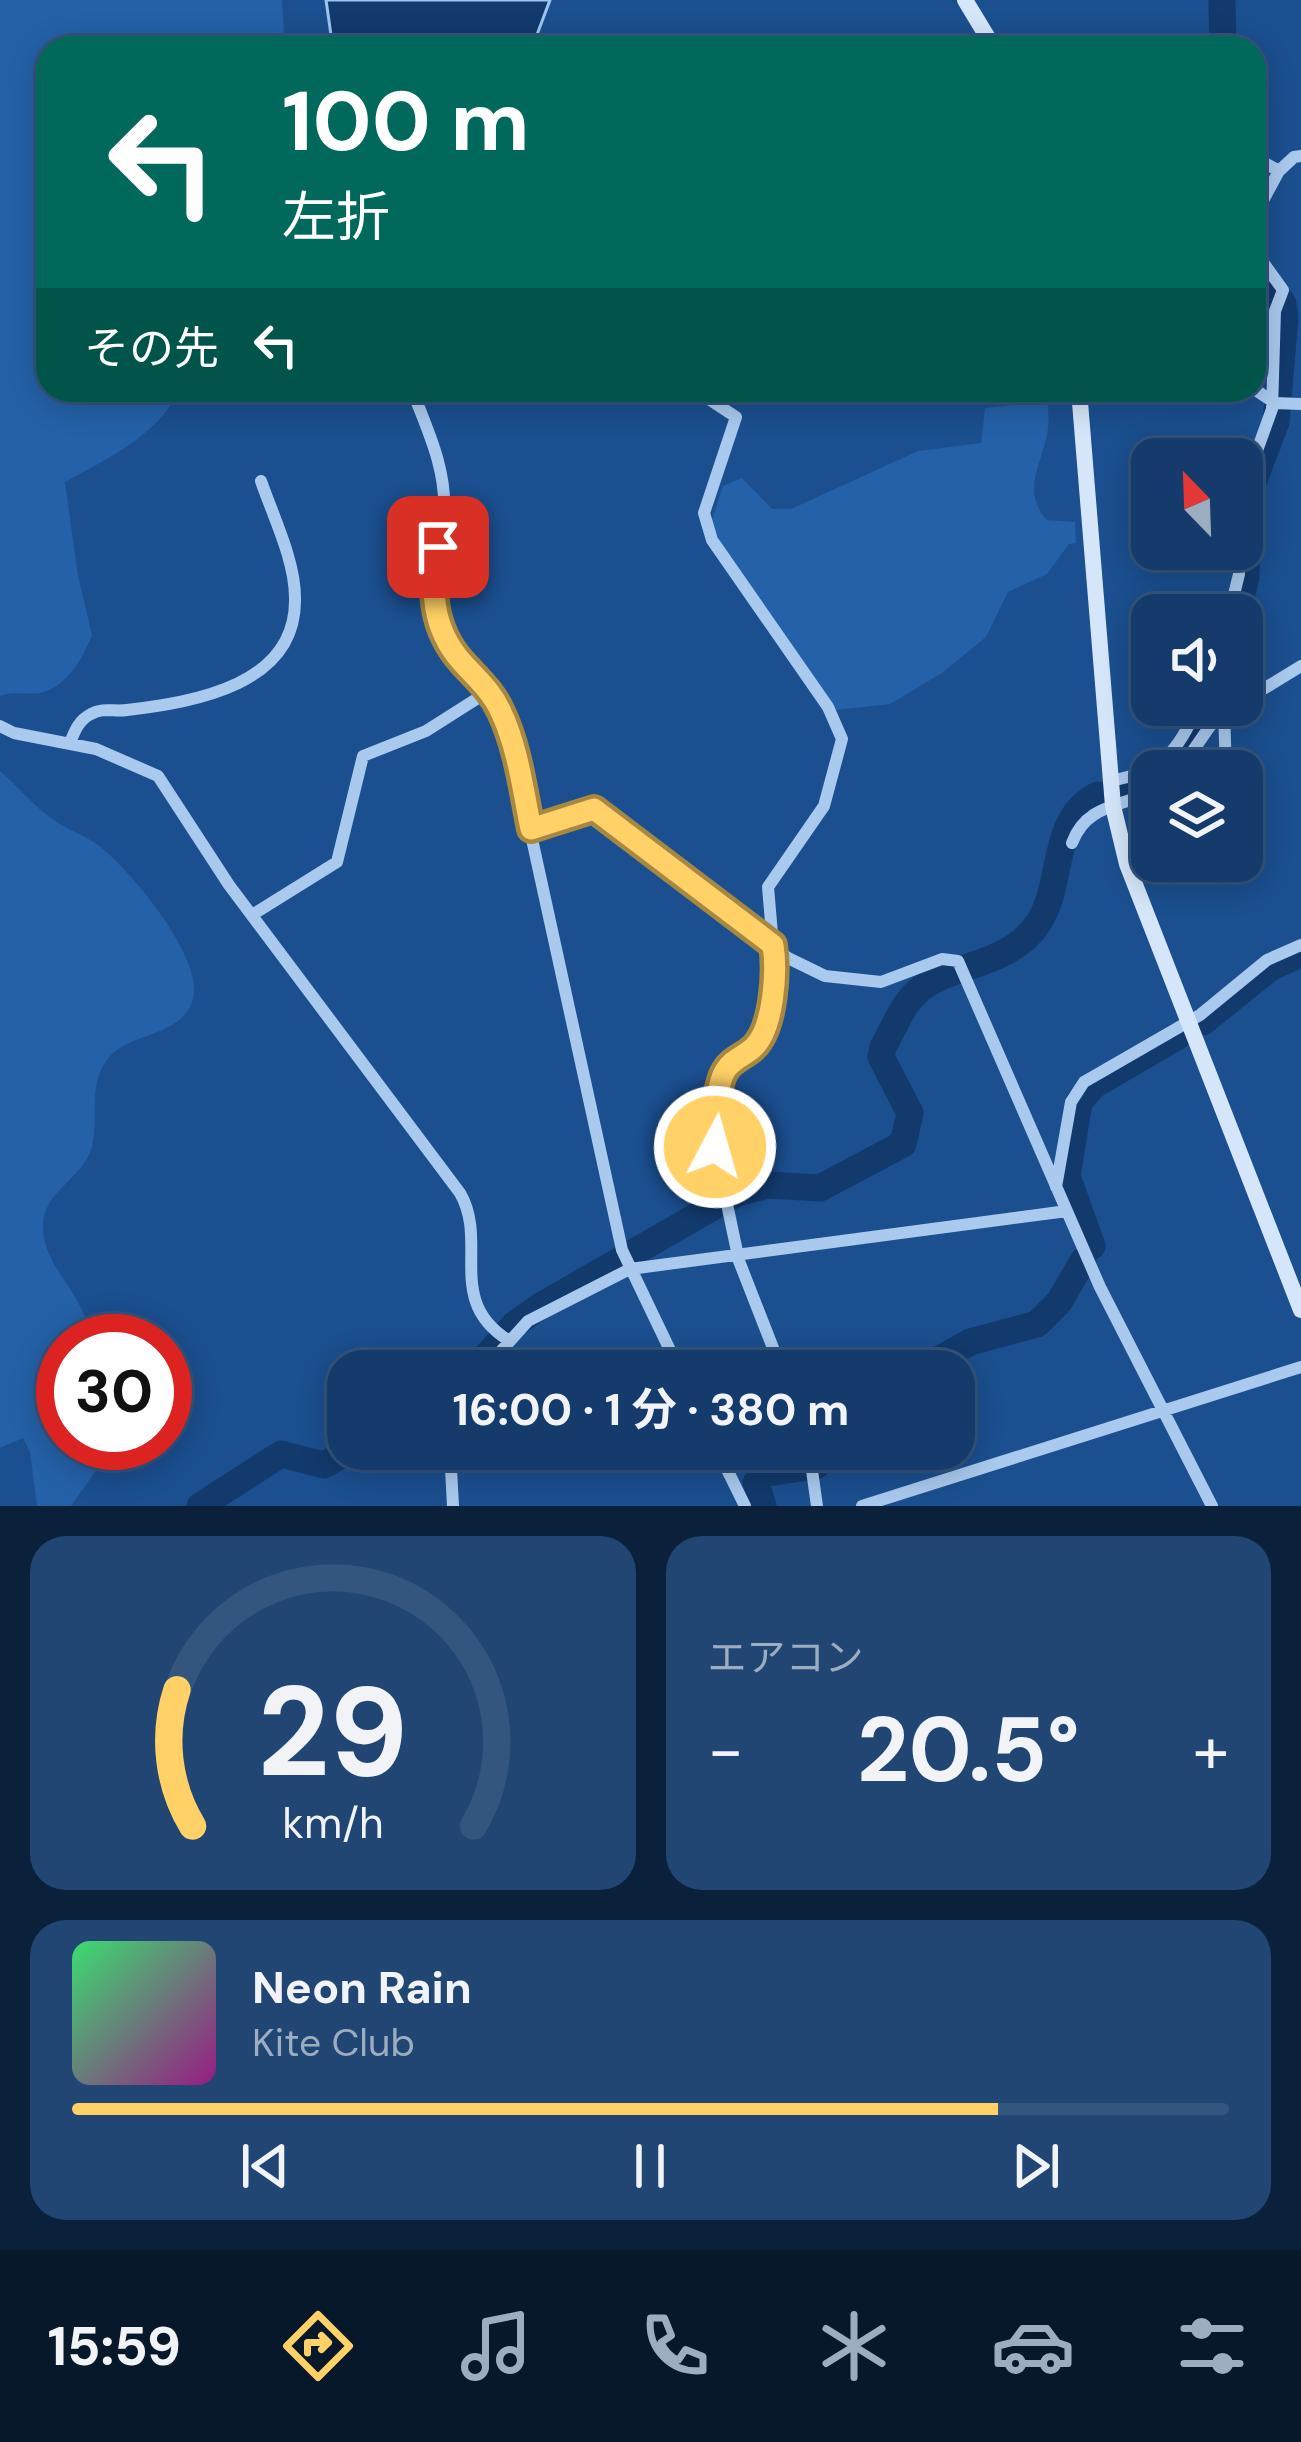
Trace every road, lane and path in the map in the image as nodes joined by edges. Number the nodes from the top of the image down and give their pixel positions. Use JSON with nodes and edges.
{"nodes":[{"id":1,"x":965,"y":0,"type":"edge"},
{"id":2,"x":987,"y":36,"type":"edge"},
{"id":3,"x":1301,"y":156,"type":"edge"},
{"id":4,"x":1266,"y":164,"type":"edge"},
{"id":5,"x":1280,"y":171,"type":"junction"},
{"id":6,"x":1266,"y":196,"type":"edge"},
{"id":7,"x":1266,"y":274,"type":"edge"},
{"id":8,"x":417,"y":402,"type":"edge"},
{"id":9,"x":713,"y":402,"type":"edge"},
{"id":10,"x":1080,"y":402,"type":"edge"},
{"id":11,"x":1284,"y":404,"type":"edge"},
{"id":12,"x":1263,"y":448,"type":"edge"},
{"id":13,"x":261,"y":481,"type":"dead end"},
{"id":14,"x":1301,"y":667,"type":"edge"},
{"id":15,"x":1263,"y":688,"type":"edge"},
{"id":16,"x":489,"y":692,"type":"junction"},
{"id":17,"x":0,"y":726,"type":"edge"},
{"id":18,"x":1188,"y":726,"type":"edge"},
{"id":19,"x":1216,"y":726,"type":"edge"},
{"id":20,"x":70,"y":743,"type":"junction"},
{"id":21,"x":1196,"y":750,"type":"edge"},
{"id":22,"x":1109,"y":781,"type":"junction"},
{"id":23,"x":1131,"y":800,"type":"edge"},
{"id":24,"x":1113,"y":806,"type":"junction"},
{"id":25,"x":531,"y":829,"type":"junction"},
{"id":26,"x":1072,"y":843,"type":"dead end"},
{"id":27,"x":252,"y":915,"type":"junction"},
{"id":28,"x":773,"y":945,"type":"junction"},
{"id":29,"x":1301,"y":945,"type":"edge"},
{"id":30,"x":1187,"y":1022,"type":"junction"},
{"id":31,"x":1056,"y":1187,"type":"junction"},
{"id":32,"x":1066,"y":1211,"type":"junction"},
{"id":33,"x":738,"y":1252,"type":"junction"},
{"id":34,"x":627,"y":1260,"type":"junction"},
{"id":35,"x":1301,"y":1310,"type":"edge"},
{"id":36,"x":504,"y":1337,"type":"junction"},
{"id":37,"x":496,"y":1350,"type":"edge"},
{"id":38,"x":670,"y":1350,"type":"edge"},
{"id":39,"x":774,"y":1350,"type":"edge"},
{"id":40,"x":1301,"y":1367,"type":"edge"},
{"id":41,"x":1161,"y":1414,"type":"junction"},
{"id":42,"x":451,"y":1470,"type":"edge"},
{"id":43,"x":727,"y":1470,"type":"edge"},
{"id":44,"x":811,"y":1470,"type":"edge"},
{"id":45,"x":452,"y":1506,"type":"edge"},
{"id":46,"x":745,"y":1506,"type":"edge"},
{"id":47,"x":817,"y":1506,"type":"edge"},
{"id":48,"x":862,"y":1506,"type":"edge"},
{"id":49,"x":1212,"y":1506,"type":"edge"}],
"edges":[{"from":1,"to":2,"type":"street"},
{"from":3,"to":5,"type":"street"},
{"from":4,"to":5,"type":"street"},
{"from":5,"to":6,"type":"street"},
{"from":7,"to":11,"type":"street"},
{"from":8,"to":16,"type":"street"},
{"from":9,"to":28,"type":"street"},
{"from":10,"to":22,"type":"street"},
{"from":11,"to":12,"type":"street"},
{"from":13,"to":20,"type":"street"},
{"from":14,"to":15,"type":"street"},
{"from":16,"to":25,"type":"street"},
{"from":16,"to":27,"type":"street"},
{"from":17,"to":20,"type":"street"},
{"from":18,"to":22,"type":"street"},
{"from":19,"to":21,"type":"street"},
{"from":20,"to":27,"type":"street"},
{"from":22,"to":24,"type":"street"},
{"from":23,"to":24,"type":"street"},
{"from":24,"to":26,"type":"street"},
{"from":24,"to":30,"type":"street"},
{"from":25,"to":28,"type":"street"},
{"from":25,"to":34,"type":"street"},
{"from":27,"to":36,"type":"street"},
{"from":28,"to":31,"type":"street"},
{"from":28,"to":33,"type":"street"},
{"from":29,"to":30,"type":"street"},
{"from":30,"to":31,"type":"street"},
{"from":30,"to":35,"type":"street"},
{"from":31,"to":32,"type":"street"},
{"from":32,"to":33,"type":"street"},
{"from":32,"to":41,"type":"street"},
{"from":33,"to":34,"type":"street"},
{"from":33,"to":39,"type":"street"},
{"from":34,"to":36,"type":"street"},
{"from":34,"to":38,"type":"street"},
{"from":36,"to":37,"type":"street"},
{"from":40,"to":41,"type":"street"},
{"from":41,"to":48,"type":"street"},
{"from":41,"to":49,"type":"street"},
{"from":42,"to":45,"type":"street"},
{"from":43,"to":46,"type":"street"},
{"from":44,"to":47,"type":"street"}]}
